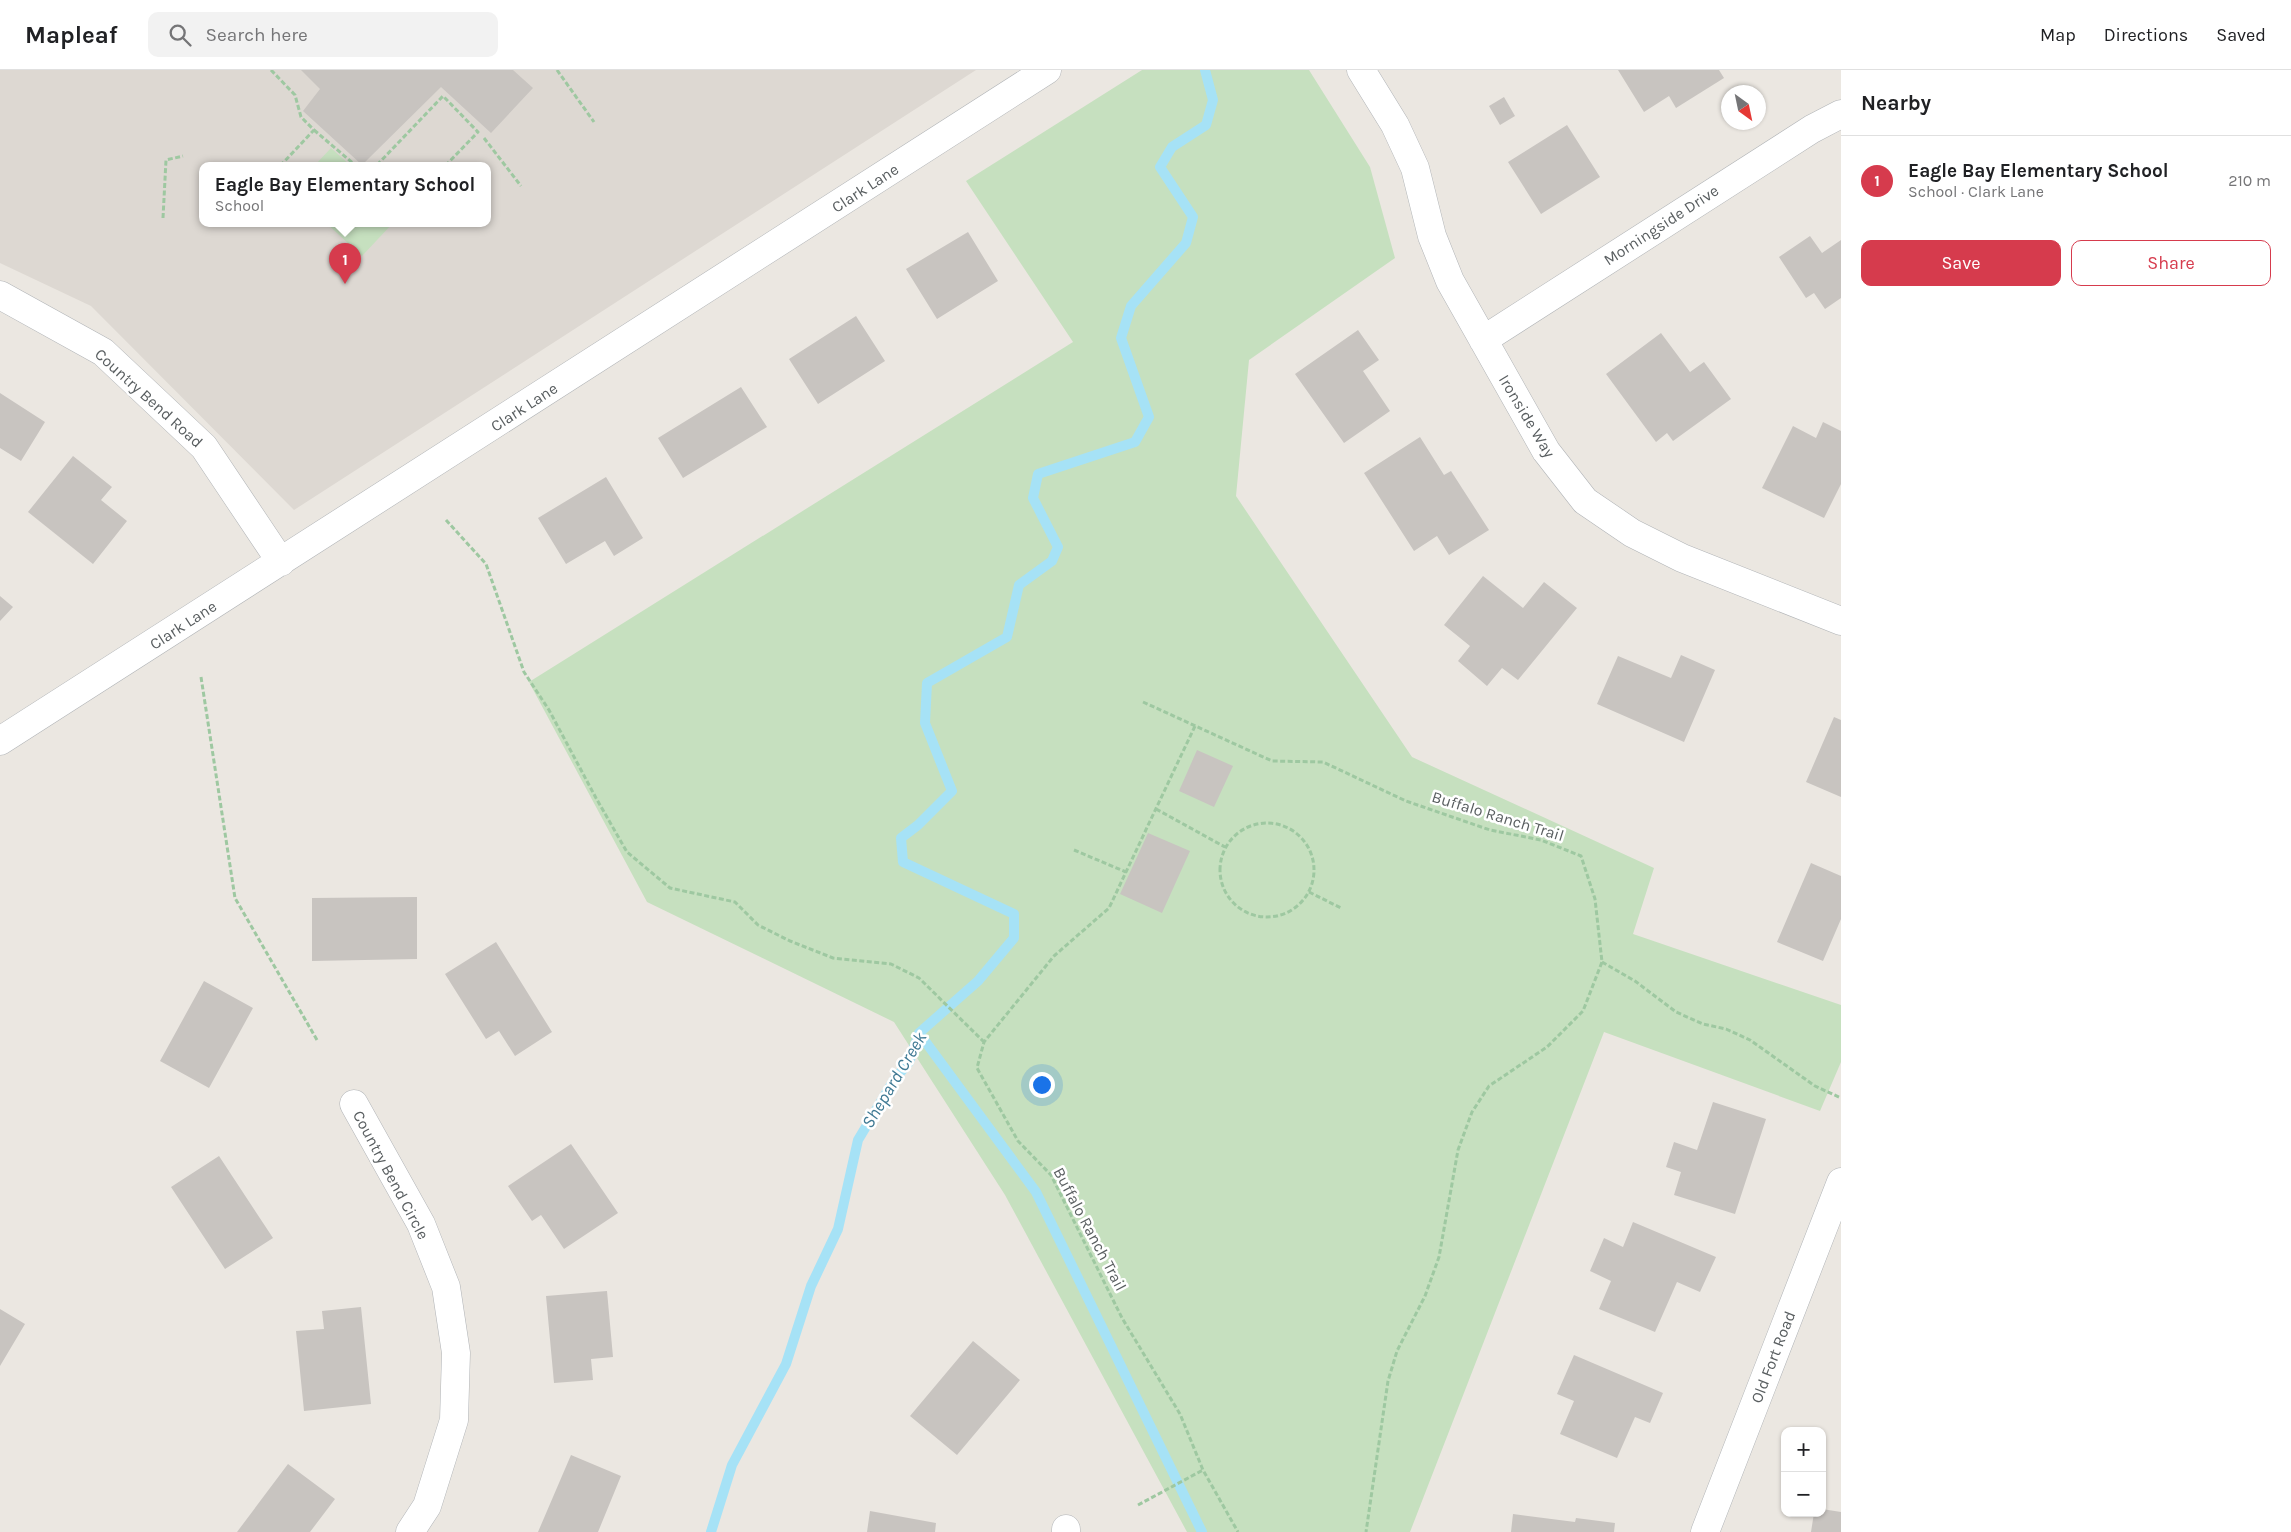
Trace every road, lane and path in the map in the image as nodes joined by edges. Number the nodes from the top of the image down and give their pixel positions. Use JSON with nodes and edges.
{"nodes":[{"id":1,"x":271,"y":70,"type":"edge"},
{"id":2,"x":557,"y":70,"type":"edge"},
{"id":3,"x":1047,"y":70,"type":"edge"},
{"id":4,"x":1361,"y":70,"type":"edge"},
{"id":5,"x":1841,"y":114,"type":"edge"},
{"id":6,"x":594,"y":122,"type":"dead end"},
{"id":7,"x":314,"y":130,"type":"junction"},
{"id":8,"x":484,"y":138,"type":"dead end"},
{"id":9,"x":183,"y":156,"type":"dead end"},
{"id":10,"x":284,"y":162,"type":"edge"},
{"id":11,"x":351,"y":162,"type":"edge"},
{"id":12,"x":379,"y":162,"type":"edge"},
{"id":13,"x":449,"y":162,"type":"edge"},
{"id":14,"x":521,"y":186,"type":"dead end"},
{"id":15,"x":163,"y":218,"type":"dead end"},
{"id":16,"x":0,"y":295,"type":"edge"},
{"id":17,"x":1483,"y":340,"type":"junction"},
{"id":18,"x":446,"y":520,"type":"dead end"},
{"id":19,"x":281,"y":562,"type":"junction"},
{"id":20,"x":1841,"y":621,"type":"edge"},
{"id":21,"x":200,"y":677,"type":"dead end"},
{"id":22,"x":1143,"y":702,"type":"dead end"},
{"id":23,"x":1195,"y":726,"type":"junction"},
{"id":24,"x":0,"y":741,"type":"edge"},
{"id":25,"x":1156,"y":809,"type":"junction"},
{"id":26,"x":1226,"y":847,"type":"junction"},
{"id":27,"x":1074,"y":850,"type":"dead end"},
{"id":28,"x":1126,"y":872,"type":"junction"},
{"id":29,"x":1309,"y":892,"type":"junction"},
{"id":30,"x":1340,"y":908,"type":"dead end"},
{"id":31,"x":1602,"y":962,"type":"junction"},
{"id":32,"x":317,"y":1040,"type":"dead end"},
{"id":33,"x":984,"y":1042,"type":"junction"},
{"id":34,"x":1841,"y":1098,"type":"edge"},
{"id":35,"x":354,"y":1104,"type":"dead end"},
{"id":36,"x":1841,"y":1182,"type":"edge"},
{"id":37,"x":1203,"y":1470,"type":"junction"},
{"id":38,"x":1138,"y":1505,"type":"dead end"},
{"id":39,"x":410,"y":1532,"type":"edge"},
{"id":40,"x":1238,"y":1532,"type":"edge"},
{"id":41,"x":1366,"y":1532,"type":"edge"},
{"id":42,"x":1705,"y":1532,"type":"edge"}],
"edges":[{"from":1,"to":7,"type":"path"},
{"from":2,"to":6,"type":"path"},
{"from":3,"to":19,"type":"street","name":"Clark Lane"},
{"from":4,"to":17,"type":"street","name":"Ironside Way"},
{"from":5,"to":17,"type":"street","name":"Morningside Drive"},
{"from":7,"to":10,"type":"path"},
{"from":7,"to":11,"type":"path"},
{"from":8,"to":14,"type":"path"},
{"from":9,"to":15,"type":"path"},
{"from":12,"to":13,"type":"path"},
{"from":16,"to":19,"type":"street","name":"Country Bend Road"},
{"from":17,"to":20,"type":"street","name":"Ironside Way"},
{"from":18,"to":33,"type":"path"},
{"from":19,"to":24,"type":"street","name":"Clark Lane"},
{"from":21,"to":32,"type":"path"},
{"from":22,"to":23,"type":"path","name":"Buffalo Ranch Trail"},
{"from":23,"to":25,"type":"path","name":"Buffalo Ranch Trail"},
{"from":23,"to":31,"type":"path","name":"Buffalo Ranch Trail"},
{"from":25,"to":26,"type":"path"},
{"from":25,"to":28,"type":"path","name":"Buffalo Ranch Trail"},
{"from":26,"to":29,"type":"path"},
{"from":26,"to":29,"type":"path"},
{"from":27,"to":28,"type":"path"},
{"from":28,"to":33,"type":"path","name":"Buffalo Ranch Trail"},
{"from":29,"to":30,"type":"path"},
{"from":31,"to":34,"type":"path"},
{"from":31,"to":41,"type":"path","name":"Buffalo Ranch Trail"},
{"from":33,"to":37,"type":"path","name":"Buffalo Ranch Trail"},
{"from":35,"to":39,"type":"street","name":"Country Bend Circle"},
{"from":36,"to":42,"type":"street","name":"Old Fort Road"},
{"from":37,"to":38,"type":"path"},
{"from":37,"to":40,"type":"path","name":"Buffalo Ranch Trail"}]}
